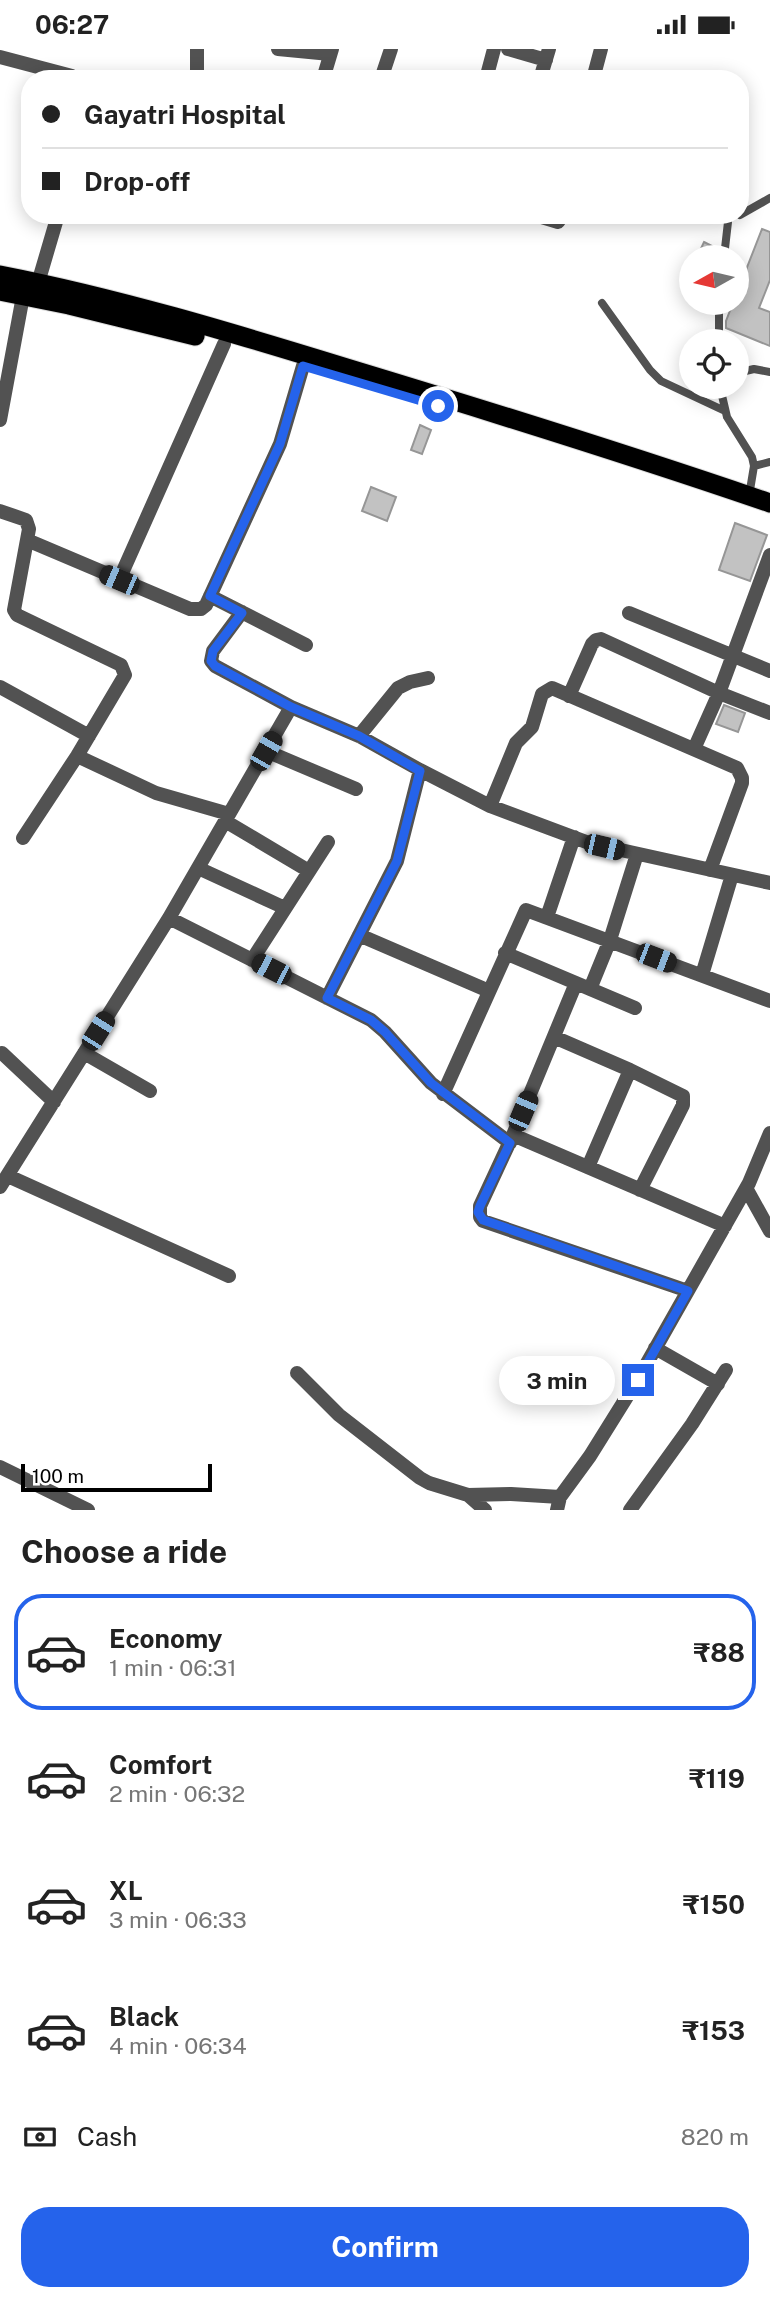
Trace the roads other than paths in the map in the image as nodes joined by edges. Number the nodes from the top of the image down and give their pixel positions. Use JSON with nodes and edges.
{"nodes":[{"id":1,"x":197,"y":49,"type":"edge"},
{"id":2,"x":278,"y":49,"type":"edge"},
{"id":3,"x":391,"y":49,"type":"edge"},
{"id":4,"x":494,"y":49,"type":"edge"},
{"id":5,"x":508,"y":49,"type":"edge"},
{"id":6,"x":601,"y":49,"type":"edge"},
{"id":7,"x":331,"y":52,"type":"edge"},
{"id":8,"x":547,"y":55,"type":"edge"},
{"id":9,"x":0,"y":57,"type":"edge"},
{"id":10,"x":49,"y":70,"type":"edge"},
{"id":11,"x":197,"y":70,"type":"edge"},
{"id":12,"x":326,"y":70,"type":"edge"},
{"id":13,"x":384,"y":70,"type":"edge"},
{"id":14,"x":488,"y":70,"type":"edge"},
{"id":15,"x":595,"y":70,"type":"edge"},
{"id":16,"x":770,"y":198,"type":"edge"},
{"id":17,"x":749,"y":210,"type":"edge"},
{"id":18,"x":55,"y":224,"type":"edge"},
{"id":19,"x":727,"y":224,"type":"edge"},
{"id":20,"x":725,"y":245,"type":"edge"},
{"id":21,"x":0,"y":275,"type":"edge"},
{"id":22,"x":31,"y":289,"type":"junction"},
{"id":23,"x":0,"y":292,"type":"edge"},
{"id":24,"x":602,"y":303,"type":"dead end"},
{"id":25,"x":225,"y":344,"type":"junction"},
{"id":26,"x":303,"y":366,"type":"junction"},
{"id":27,"x":749,"y":370,"type":"edge"},
{"id":28,"x":770,"y":372,"type":"edge"},
{"id":29,"x":722,"y":399,"type":"edge"},
{"id":30,"x":725,"y":411,"type":"junction"},
{"id":31,"x":0,"y":420,"type":"edge"},
{"id":32,"x":770,"y":462,"type":"edge"},
{"id":33,"x":754,"y":466,"type":"junction"},
{"id":34,"x":749,"y":496,"type":"junction"},
{"id":35,"x":770,"y":503,"type":"edge"},
{"id":36,"x":0,"y":511,"type":"edge"},
{"id":37,"x":770,"y":517,"type":"edge"},
{"id":38,"x":27,"y":540,"type":"junction"},
{"id":39,"x":770,"y":555,"type":"edge"},
{"id":40,"x":119,"y":580,"type":"junction"},
{"id":41,"x":210,"y":596,"type":"junction"},
{"id":42,"x":242,"y":613,"type":"junction"},
{"id":43,"x":629,"y":613,"type":"dead end"},
{"id":44,"x":306,"y":645,"type":"dead end"},
{"id":45,"x":733,"y":656,"type":"junction"},
{"id":46,"x":770,"y":671,"type":"edge"},
{"id":47,"x":428,"y":678,"type":"dead end"},
{"id":48,"x":0,"y":687,"type":"edge"},
{"id":49,"x":719,"y":693,"type":"junction"},
{"id":50,"x":569,"y":696,"type":"junction"},
{"id":51,"x":291,"y":707,"type":"junction"},
{"id":52,"x":770,"y":713,"type":"edge"},
{"id":53,"x":89,"y":736,"type":"junction"},
{"id":54,"x":359,"y":736,"type":"junction"},
{"id":55,"x":694,"y":749,"type":"junction"},
{"id":56,"x":266,"y":751,"type":"junction"},
{"id":57,"x":77,"y":756,"type":"junction"},
{"id":58,"x":420,"y":771,"type":"junction"},
{"id":59,"x":356,"y":789,"type":"dead end"},
{"id":60,"x":490,"y":806,"type":"junction"},
{"id":61,"x":227,"y":818,"type":"junction"},
{"id":62,"x":574,"y":837,"type":"junction"},
{"id":63,"x":23,"y":838,"type":"dead end"},
{"id":64,"x":328,"y":842,"type":"dead end"},
{"id":65,"x":637,"y":854,"type":"junction"},
{"id":66,"x":198,"y":868,"type":"junction"},
{"id":67,"x":710,"y":870,"type":"junction"},
{"id":68,"x":309,"y":871,"type":"junction"},
{"id":69,"x":732,"y":875,"type":"junction"},
{"id":70,"x":770,"y":883,"type":"edge"},
{"id":71,"x":285,"y":908,"type":"junction"},
{"id":72,"x":547,"y":916,"type":"junction"},
{"id":73,"x":169,"y":918,"type":"junction"},
{"id":74,"x":359,"y":935,"type":"junction"},
{"id":75,"x":610,"y":940,"type":"junction"},
{"id":76,"x":505,"y":953,"type":"junction"},
{"id":77,"x":252,"y":960,"type":"junction"},
{"id":78,"x":702,"y":975,"type":"junction"},
{"id":79,"x":576,"y":983,"type":"junction"},
{"id":80,"x":590,"y":989,"type":"junction"},
{"id":81,"x":489,"y":991,"type":"junction"},
{"id":82,"x":327,"y":998,"type":"junction"},
{"id":83,"x":770,"y":1001,"type":"edge"},
{"id":84,"x":635,"y":1008,"type":"dead end"},
{"id":85,"x":554,"y":1037,"type":"junction"},
{"id":86,"x":2,"y":1052,"type":"dead end"},
{"id":87,"x":84,"y":1053,"type":"junction"},
{"id":88,"x":630,"y":1070,"type":"junction"},
{"id":89,"x":150,"y":1091,"type":"dead end"},
{"id":90,"x":443,"y":1094,"type":"junction"},
{"id":91,"x":54,"y":1102,"type":"junction"},
{"id":92,"x":770,"y":1133,"type":"edge"},
{"id":93,"x":511,"y":1139,"type":"junction"},
{"id":94,"x":588,"y":1167,"type":"junction"},
{"id":95,"x":4,"y":1182,"type":"edge"},
{"id":96,"x":746,"y":1188,"type":"junction"},
{"id":97,"x":640,"y":1190,"type":"junction"},
{"id":98,"x":724,"y":1226,"type":"junction"},
{"id":99,"x":770,"y":1231,"type":"edge"},
{"id":100,"x":229,"y":1276,"type":"dead end"},
{"id":101,"x":688,"y":1291,"type":"junction"},
{"id":102,"x":655,"y":1348,"type":"junction"},
{"id":103,"x":726,"y":1370,"type":"dead end"},
{"id":104,"x":297,"y":1373,"type":"dead end"},
{"id":105,"x":718,"y":1384,"type":"junction"},
{"id":106,"x":0,"y":1467,"type":"edge"},
{"id":107,"x":468,"y":1495,"type":"junction"},
{"id":108,"x":558,"y":1504,"type":"edge"},
{"id":109,"x":88,"y":1510,"type":"edge"},
{"id":110,"x":485,"y":1510,"type":"edge"},
{"id":111,"x":630,"y":1510,"type":"edge"}],
"edges":[{"from":1,"to":11,"type":"street"},
{"from":2,"to":7,"type":"street"},
{"from":3,"to":13,"type":"street"},
{"from":4,"to":14,"type":"street"},
{"from":5,"to":8,"type":"street"},
{"from":6,"to":15,"type":"street"},
{"from":7,"to":12,"type":"street"},
{"from":9,"to":10,"type":"street"},
{"from":16,"to":17,"type":"lane"},
{"from":18,"to":22,"type":"street"},
{"from":19,"to":20,"type":"lane"},
{"from":21,"to":22,"type":"highway"},
{"from":22,"to":23,"type":"highway"},
{"from":22,"to":25,"type":"highway"},
{"from":22,"to":31,"type":"street"},
{"from":22,"to":34,"type":"highway"},
{"from":24,"to":30,"type":"lane"},
{"from":25,"to":26,"type":"highway"},
{"from":25,"to":40,"type":"street"},
{"from":26,"to":37,"type":"highway"},
{"from":26,"to":41,"type":"street"},
{"from":27,"to":28,"type":"lane"},
{"from":29,"to":30,"type":"lane"},
{"from":30,"to":33,"type":"lane"},
{"from":32,"to":33,"type":"lane"},
{"from":33,"to":34,"type":"lane"},
{"from":34,"to":35,"type":"highway"},
{"from":36,"to":38,"type":"street"},
{"from":38,"to":40,"type":"street"},
{"from":38,"to":53,"type":"street"},
{"from":39,"to":45,"type":"street"},
{"from":40,"to":41,"type":"street"},
{"from":41,"to":42,"type":"street"},
{"from":42,"to":44,"type":"street"},
{"from":42,"to":51,"type":"street"},
{"from":43,"to":45,"type":"street"},
{"from":45,"to":46,"type":"street"},
{"from":45,"to":49,"type":"street"},
{"from":47,"to":54,"type":"street"},
{"from":48,"to":53,"type":"street"},
{"from":49,"to":50,"type":"street"},
{"from":49,"to":52,"type":"street"},
{"from":49,"to":55,"type":"street"},
{"from":50,"to":55,"type":"street"},
{"from":50,"to":60,"type":"street"},
{"from":51,"to":54,"type":"street"},
{"from":51,"to":56,"type":"street"},
{"from":53,"to":57,"type":"street"},
{"from":54,"to":58,"type":"street"},
{"from":55,"to":67,"type":"street"},
{"from":56,"to":59,"type":"street"},
{"from":56,"to":61,"type":"street"},
{"from":57,"to":61,"type":"street"},
{"from":57,"to":63,"type":"street"},
{"from":58,"to":60,"type":"street"},
{"from":58,"to":74,"type":"street"},
{"from":60,"to":62,"type":"street"},
{"from":61,"to":66,"type":"street"},
{"from":61,"to":68,"type":"street"},
{"from":62,"to":65,"type":"street"},
{"from":62,"to":72,"type":"street"},
{"from":64,"to":68,"type":"street"},
{"from":65,"to":67,"type":"street"},
{"from":65,"to":75,"type":"street"},
{"from":66,"to":71,"type":"street"},
{"from":66,"to":73,"type":"street"},
{"from":67,"to":69,"type":"street"},
{"from":68,"to":71,"type":"street"},
{"from":69,"to":70,"type":"street"},
{"from":69,"to":78,"type":"street"},
{"from":71,"to":77,"type":"street"},
{"from":72,"to":75,"type":"street"},
{"from":72,"to":76,"type":"street"},
{"from":73,"to":77,"type":"street"},
{"from":73,"to":87,"type":"street"},
{"from":74,"to":81,"type":"street"},
{"from":74,"to":82,"type":"street"},
{"from":75,"to":78,"type":"street"},
{"from":75,"to":80,"type":"street"},
{"from":76,"to":79,"type":"street"},
{"from":76,"to":81,"type":"street"},
{"from":77,"to":82,"type":"street"},
{"from":78,"to":83,"type":"street"},
{"from":79,"to":80,"type":"street"},
{"from":79,"to":85,"type":"street"},
{"from":80,"to":84,"type":"street"},
{"from":81,"to":90,"type":"street"},
{"from":82,"to":90,"type":"street"},
{"from":85,"to":88,"type":"street"},
{"from":85,"to":93,"type":"street"},
{"from":86,"to":91,"type":"street"},
{"from":87,"to":89,"type":"street"},
{"from":87,"to":91,"type":"street"},
{"from":88,"to":94,"type":"street"},
{"from":88,"to":97,"type":"street"},
{"from":90,"to":93,"type":"street"},
{"from":91,"to":95,"type":"street"},
{"from":92,"to":96,"type":"street"},
{"from":93,"to":94,"type":"street"},
{"from":93,"to":101,"type":"street"},
{"from":94,"to":97,"type":"street"},
{"from":95,"to":100,"type":"street"},
{"from":96,"to":98,"type":"street"},
{"from":96,"to":99,"type":"street"},
{"from":97,"to":98,"type":"street"},
{"from":98,"to":101,"type":"street"},
{"from":101,"to":102,"type":"street"},
{"from":102,"to":105,"type":"street"},
{"from":102,"to":108,"type":"street"},
{"from":103,"to":105,"type":"street"},
{"from":104,"to":107,"type":"street"},
{"from":105,"to":111,"type":"street"},
{"from":106,"to":109,"type":"street"},
{"from":107,"to":108,"type":"street"},
{"from":107,"to":110,"type":"street"}]}
